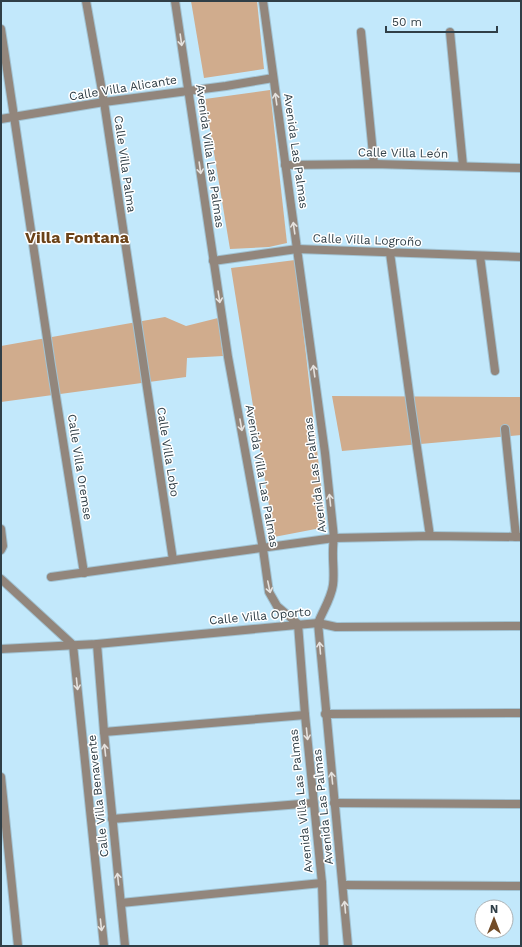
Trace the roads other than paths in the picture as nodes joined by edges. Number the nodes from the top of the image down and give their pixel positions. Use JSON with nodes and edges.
{"nodes":[{"id":1,"x":86,"y":1,"type":"edge"},
{"id":2,"x":175,"y":1,"type":"edge"},
{"id":3,"x":263,"y":1,"type":"edge"},
{"id":4,"x":1,"y":29,"type":"edge"},
{"id":5,"x":361,"y":32,"type":"dead end"},
{"id":6,"x":450,"y":32,"type":"dead end"},
{"id":7,"x":273,"y":78,"type":"junction"},
{"id":8,"x":188,"y":90,"type":"junction"},
{"id":9,"x":104,"y":102,"type":"junction"},
{"id":10,"x":15,"y":117,"type":"junction"},
{"id":11,"x":1,"y":119,"type":"edge"},
{"id":12,"x":374,"y":164,"type":"junction"},
{"id":13,"x":285,"y":165,"type":"junction"},
{"id":14,"x":463,"y":166,"type":"junction"},
{"id":15,"x":521,"y":168,"type":"edge"},
{"id":16,"x":297,"y":249,"type":"junction"},
{"id":17,"x":390,"y":253,"type":"junction"},
{"id":18,"x":480,"y":256,"type":"junction"},
{"id":19,"x":521,"y":257,"type":"edge"},
{"id":20,"x":213,"y":261,"type":"junction"},
{"id":21,"x":140,"y":348,"type":"joint"},
{"id":22,"x":495,"y":371,"type":"dead end"},
{"id":23,"x":505,"y":429,"type":"dead end"},
{"id":24,"x":1,"y":529,"type":"edge"},
{"id":25,"x":430,"y":536,"type":"junction"},
{"id":26,"x":519,"y":537,"type":"edge"},
{"id":27,"x":334,"y":538,"type":"junction"},
{"id":28,"x":264,"y":549,"type":"junction"},
{"id":29,"x":1,"y":550,"type":"edge"},
{"id":30,"x":173,"y":560,"type":"junction"},
{"id":31,"x":84,"y":573,"type":"junction"},
{"id":32,"x":51,"y":577,"type":"dead end"},
{"id":33,"x":1,"y":579,"type":"edge"},
{"id":34,"x":318,"y":623,"type":"junction"},
{"id":35,"x":298,"y":624,"type":"junction"},
{"id":36,"x":521,"y":626,"type":"edge"},
{"id":37,"x":97,"y":644,"type":"junction"},
{"id":38,"x":73,"y":645,"type":"junction"},
{"id":39,"x":1,"y":649,"type":"edge"},
{"id":40,"x":521,"y":713,"type":"edge"},
{"id":41,"x":326,"y":714,"type":"junction"},
{"id":42,"x":305,"y":715,"type":"junction"},
{"id":43,"x":104,"y":732,"type":"junction"},
{"id":44,"x":1,"y":777,"type":"edge"},
{"id":45,"x":314,"y":803,"type":"junction"},
{"id":46,"x":334,"y":803,"type":"junction"},
{"id":47,"x":521,"y":804,"type":"edge"},
{"id":48,"x":112,"y":819,"type":"junction"},
{"id":49,"x":322,"y":883,"type":"junction"},
{"id":50,"x":342,"y":885,"type":"junction"},
{"id":51,"x":521,"y":886,"type":"edge"},
{"id":52,"x":120,"y":903,"type":"junction"},
{"id":53,"x":18,"y":946,"type":"edge"},
{"id":54,"x":104,"y":946,"type":"edge"},
{"id":55,"x":125,"y":946,"type":"edge"},
{"id":56,"x":324,"y":946,"type":"edge"},
{"id":57,"x":348,"y":946,"type":"edge"}],
"edges":[{"from":1,"to":9,"type":"street","name":"Calle Villa Palma"},
{"from":2,"to":8,"type":"street","name":"Avenida Villa Las Palmas","one_way":true},
{"from":3,"to":7,"type":"street","name":"Avenida Las Palmas"},
{"from":4,"to":10,"type":"street","name":"Calle Villa Oremse"},
{"from":5,"to":12,"type":"street"},
{"from":6,"to":14,"type":"street"},
{"from":7,"to":8,"type":"street","name":"Calle Villa Alicante"},
{"from":13,"to":7,"type":"street","name":"Avenida Las Palmas","one_way":true},
{"from":8,"to":9,"type":"street","name":"Calle Villa Alicante"},
{"from":8,"to":20,"type":"street","name":"Avenida Villa Las Palmas","one_way":true},
{"from":9,"to":10,"type":"street","name":"Calle Villa Alicante"},
{"from":9,"to":21,"type":"street","name":"Calle Villa Palma"},
{"from":10,"to":11,"type":"street","name":"Calle Villa Alicante"},
{"from":10,"to":31,"type":"street","name":"Calle Villa Oremse"},
{"from":12,"to":13,"type":"street","name":"Calle Villa León"},
{"from":12,"to":14,"type":"street","name":"Calle Villa León"},
{"from":16,"to":13,"type":"street","name":"Avenida Las Palmas","one_way":true},
{"from":14,"to":15,"type":"street","name":"Calle Villa León"},
{"from":16,"to":17,"type":"street","name":"Calle Villa Logroño"},
{"from":16,"to":20,"type":"street","name":"Calle Villa Logroño"},
{"from":27,"to":16,"type":"street","name":"Avenida Las Palmas","one_way":true},
{"from":17,"to":18,"type":"street","name":"Calle Villa Logroño"},
{"from":17,"to":25,"type":"street"},
{"from":18,"to":19,"type":"street","name":"Calle Villa Logroño"},
{"from":18,"to":22,"type":"street"},
{"from":20,"to":28,"type":"street","name":"Avenida Villa Las Palmas","one_way":true},
{"from":21,"to":30,"type":"street","name":"Calle Villa Lobo"},
{"from":23,"to":26,"type":"street"},
{"from":24,"to":29,"type":"street"},
{"from":25,"to":26,"type":"street"},
{"from":25,"to":27,"type":"street"},
{"from":27,"to":28,"type":"street"},
{"from":27,"to":34,"type":"street","name":"Avenida Las Palmas"},
{"from":28,"to":30,"type":"street"},
{"from":28,"to":35,"type":"street","name":"Avenida Villa Las Palmas","one_way":true},
{"from":30,"to":31,"type":"street"},
{"from":31,"to":32,"type":"street"},
{"from":33,"to":38,"type":"street"},
{"from":34,"to":35,"type":"street","name":"Calle Villa Oporto"},
{"from":34,"to":36,"type":"street","name":"Calle Villa Oporto"},
{"from":41,"to":34,"type":"street","name":"Avenida Las Palmas","one_way":true},
{"from":35,"to":37,"type":"street","name":"Calle Villa Oporto"},
{"from":35,"to":42,"type":"street","name":"Avenida Villa Las Palmas"},
{"from":37,"to":38,"type":"street","name":"Calle Villa Oporto"},
{"from":37,"to":43,"type":"street","name":"Calle Villa Benavente"},
{"from":38,"to":39,"type":"street","name":"Calle Villa Oporto"},
{"from":38,"to":54,"type":"street","name":"Calle Villa Benavente","one_way":true},
{"from":40,"to":41,"type":"street"},
{"from":46,"to":41,"type":"street","name":"Avenida Las Palmas","one_way":true},
{"from":42,"to":43,"type":"street"},
{"from":42,"to":45,"type":"street","name":"Avenida Villa Las Palmas","one_way":true},
{"from":48,"to":43,"type":"street","name":"Calle Villa Benavente","one_way":true},
{"from":44,"to":53,"type":"street"},
{"from":45,"to":48,"type":"street"},
{"from":45,"to":49,"type":"street","name":"Avenida Villa Las Palmas"},
{"from":46,"to":47,"type":"street"},
{"from":46,"to":50,"type":"street","name":"Avenida Las Palmas"},
{"from":52,"to":48,"type":"street","name":"Calle Villa Benavente","one_way":true},
{"from":49,"to":52,"type":"street"},
{"from":49,"to":56,"type":"street","name":"Avenida Villa Las Palmas"},
{"from":50,"to":51,"type":"street"},
{"from":57,"to":50,"type":"street","name":"Avenida Las Palmas","one_way":true},
{"from":52,"to":55,"type":"street","name":"Calle Villa Benavente"}]}
